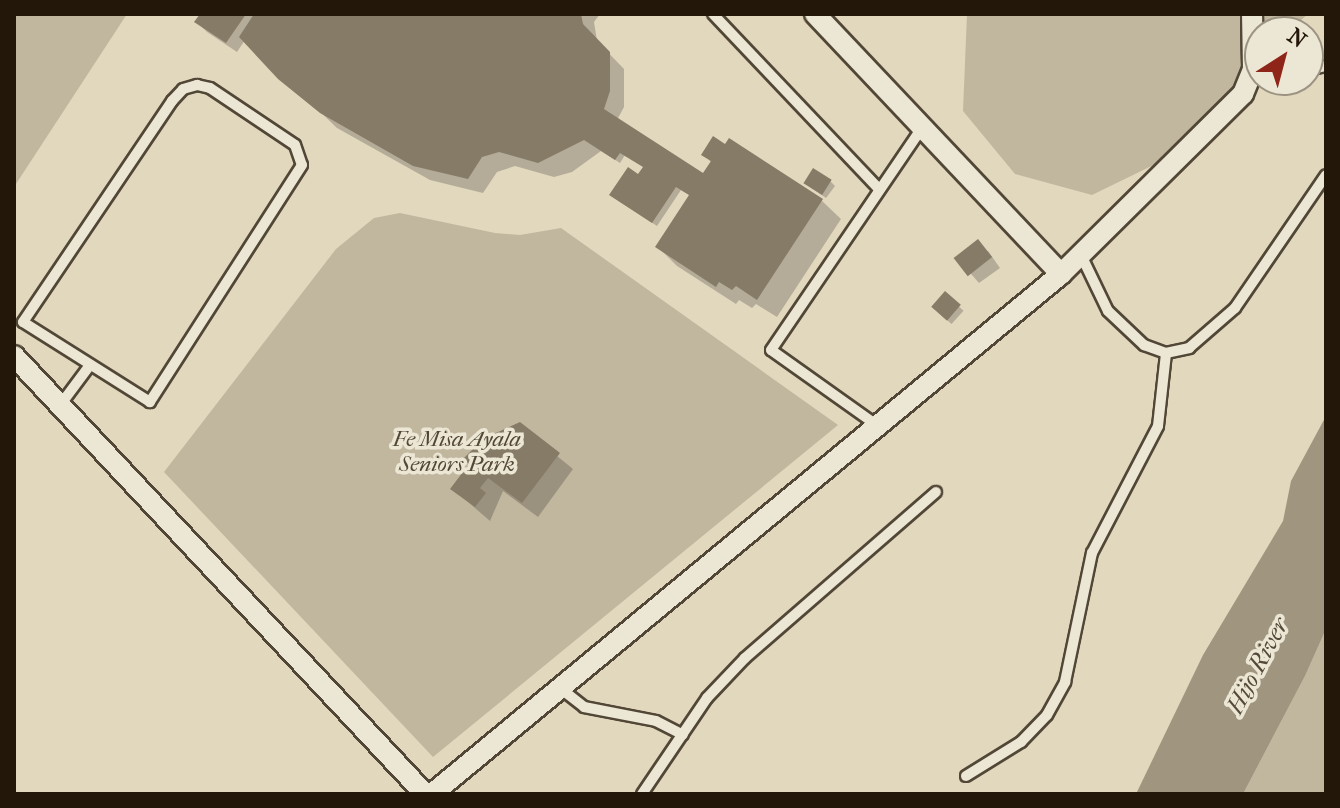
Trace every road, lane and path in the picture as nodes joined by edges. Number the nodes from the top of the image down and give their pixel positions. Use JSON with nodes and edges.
{"nodes":[{"id":1,"x":713,"y":14,"type":"edge"},
{"id":2,"x":815,"y":14,"type":"edge"},
{"id":3,"x":1244,"y":92,"type":"edge"},
{"id":4,"x":922,"y":128,"type":"junction"},
{"id":5,"x":1326,"y":175,"type":"edge"},
{"id":6,"x":879,"y":189,"type":"junction"},
{"id":7,"x":1081,"y":255,"type":"junction"},
{"id":8,"x":1061,"y":274,"type":"junction"},
{"id":9,"x":1166,"y":353,"type":"junction"},
{"id":10,"x":14,"y":356,"type":"edge"},
{"id":11,"x":90,"y":365,"type":"junction"},
{"id":12,"x":61,"y":404,"type":"junction"},
{"id":13,"x":878,"y":426,"type":"junction"},
{"id":14,"x":936,"y":492,"type":"dead end"},
{"id":15,"x":560,"y":688,"type":"junction"},
{"id":16,"x":683,"y":735,"type":"junction"},
{"id":17,"x":966,"y":776,"type":"dead end"},
{"id":18,"x":425,"y":794,"type":"edge"},
{"id":19,"x":432,"y":794,"type":"edge"},
{"id":20,"x":642,"y":794,"type":"edge"}],
"edges":[{"from":1,"to":6,"type":"lane"},
{"from":2,"to":4,"type":"street"},
{"from":3,"to":7,"type":"street"},
{"from":4,"to":6,"type":"lane"},
{"from":4,"to":8,"type":"street"},
{"from":5,"to":9,"type":"lane"},
{"from":6,"to":13,"type":"lane"},
{"from":7,"to":8,"type":"street"},
{"from":7,"to":9,"type":"lane"},
{"from":8,"to":13,"type":"street"},
{"from":9,"to":17,"type":"lane"},
{"from":10,"to":12,"type":"street"},
{"from":11,"to":11,"type":"lane"},
{"from":11,"to":12,"type":"lane"},
{"from":12,"to":18,"type":"street"},
{"from":13,"to":15,"type":"street"},
{"from":14,"to":16,"type":"lane"},
{"from":15,"to":16,"type":"lane"},
{"from":15,"to":19,"type":"street"},
{"from":16,"to":20,"type":"lane"}]}
